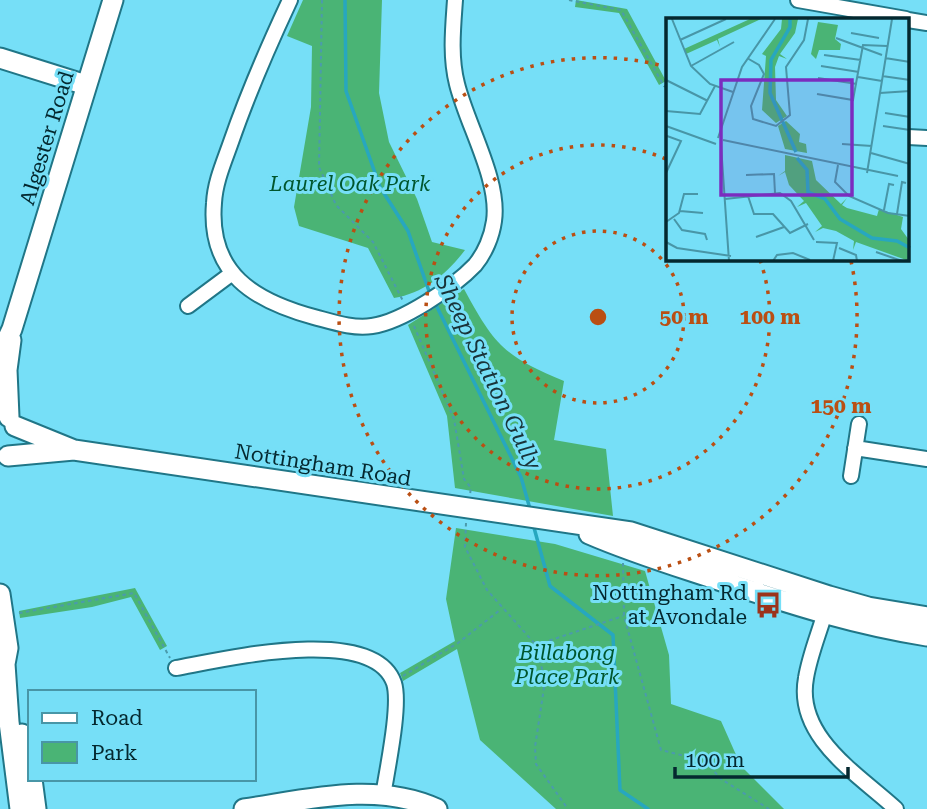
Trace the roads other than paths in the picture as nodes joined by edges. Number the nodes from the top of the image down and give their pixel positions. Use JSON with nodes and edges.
{"nodes":[{"id":1,"x":113,"y":0,"type":"edge"},
{"id":2,"x":290,"y":0,"type":"edge"},
{"id":3,"x":455,"y":0,"type":"edge"},
{"id":4,"x":798,"y":0,"type":"edge"},
{"id":5,"x":901,"y":18,"type":"edge"},
{"id":6,"x":909,"y":19,"type":"edge"},
{"id":7,"x":927,"y":23,"type":"edge"},
{"id":8,"x":0,"y":58,"type":"edge"},
{"id":9,"x":86,"y":85,"type":"junction"},
{"id":10,"x":909,"y":137,"type":"edge"},
{"id":11,"x":927,"y":138,"type":"edge"},
{"id":12,"x":231,"y":274,"type":"junction"},
{"id":13,"x":188,"y":306,"type":"dead end"},
{"id":14,"x":12,"y":329,"type":"junction"},
{"id":15,"x":0,"y":355,"type":"edge"},
{"id":16,"x":8,"y":418,"type":"edge"},
{"id":17,"x":859,"y":424,"type":"dead end"},
{"id":18,"x":855,"y":448,"type":"junction"},
{"id":19,"x":74,"y":450,"type":"junction"},
{"id":20,"x":927,"y":459,"type":"edge"},
{"id":21,"x":3,"y":462,"type":"edge"},
{"id":22,"x":851,"y":477,"type":"dead end"},
{"id":23,"x":8,"y":599,"type":"edge"},
{"id":24,"x":827,"y":606,"type":"junction"},
{"id":25,"x":927,"y":617,"type":"edge"},
{"id":26,"x":927,"y":636,"type":"edge"},
{"id":27,"x":3,"y":658,"type":"edge"},
{"id":28,"x":176,"y":668,"type":"road end"},
{"id":29,"x":8,"y":686,"type":"junction"},
{"id":30,"x":28,"y":762,"type":"edge"},
{"id":31,"x":32,"y":781,"type":"edge"},
{"id":32,"x":383,"y":796,"type":"junction"},
{"id":33,"x":20,"y":809,"type":"edge"},
{"id":34,"x":36,"y":809,"type":"edge"},
{"id":35,"x":244,"y":809,"type":"edge"},
{"id":36,"x":436,"y":809,"type":"edge"},
{"id":37,"x":896,"y":809,"type":"edge"}],
"edges":[{"from":1,"to":9,"type":"street","name":"Algester Road"},
{"from":2,"to":12,"type":"street"},
{"from":3,"to":12,"type":"street"},
{"from":4,"to":5,"type":"street"},
{"from":6,"to":7,"type":"street"},
{"from":8,"to":9,"type":"street"},
{"from":9,"to":14,"type":"street","name":"Algester Road"},
{"from":10,"to":11,"type":"street"},
{"from":12,"to":13,"type":"street"},
{"from":14,"to":15,"type":"street","name":"Algester Road"},
{"from":14,"to":16,"type":"street","name":"Algester Road"},
{"from":16,"to":19,"type":"street","name":"Nottingham Road"},
{"from":16,"to":21,"type":"street","name":"Algester Road"},
{"from":17,"to":18,"type":"street"},
{"from":18,"to":20,"type":"street"},
{"from":18,"to":22,"type":"street"},
{"from":19,"to":21,"type":"street","name":"Nottingham Road"},
{"from":19,"to":24,"type":"street","name":"Nottingham Road"},
{"from":23,"to":27,"type":"street"},
{"from":24,"to":25,"type":"street","name":"Nottingham Road"},
{"from":24,"to":26,"type":"street","name":"Nottingham Road"},
{"from":24,"to":37,"type":"street"},
{"from":27,"to":29,"type":"street"},
{"from":28,"to":32,"type":"street"},
{"from":29,"to":30,"type":"street"},
{"from":29,"to":33,"type":"street"},
{"from":31,"to":34,"type":"street"},
{"from":32,"to":35,"type":"street"},
{"from":32,"to":36,"type":"street"}]}
